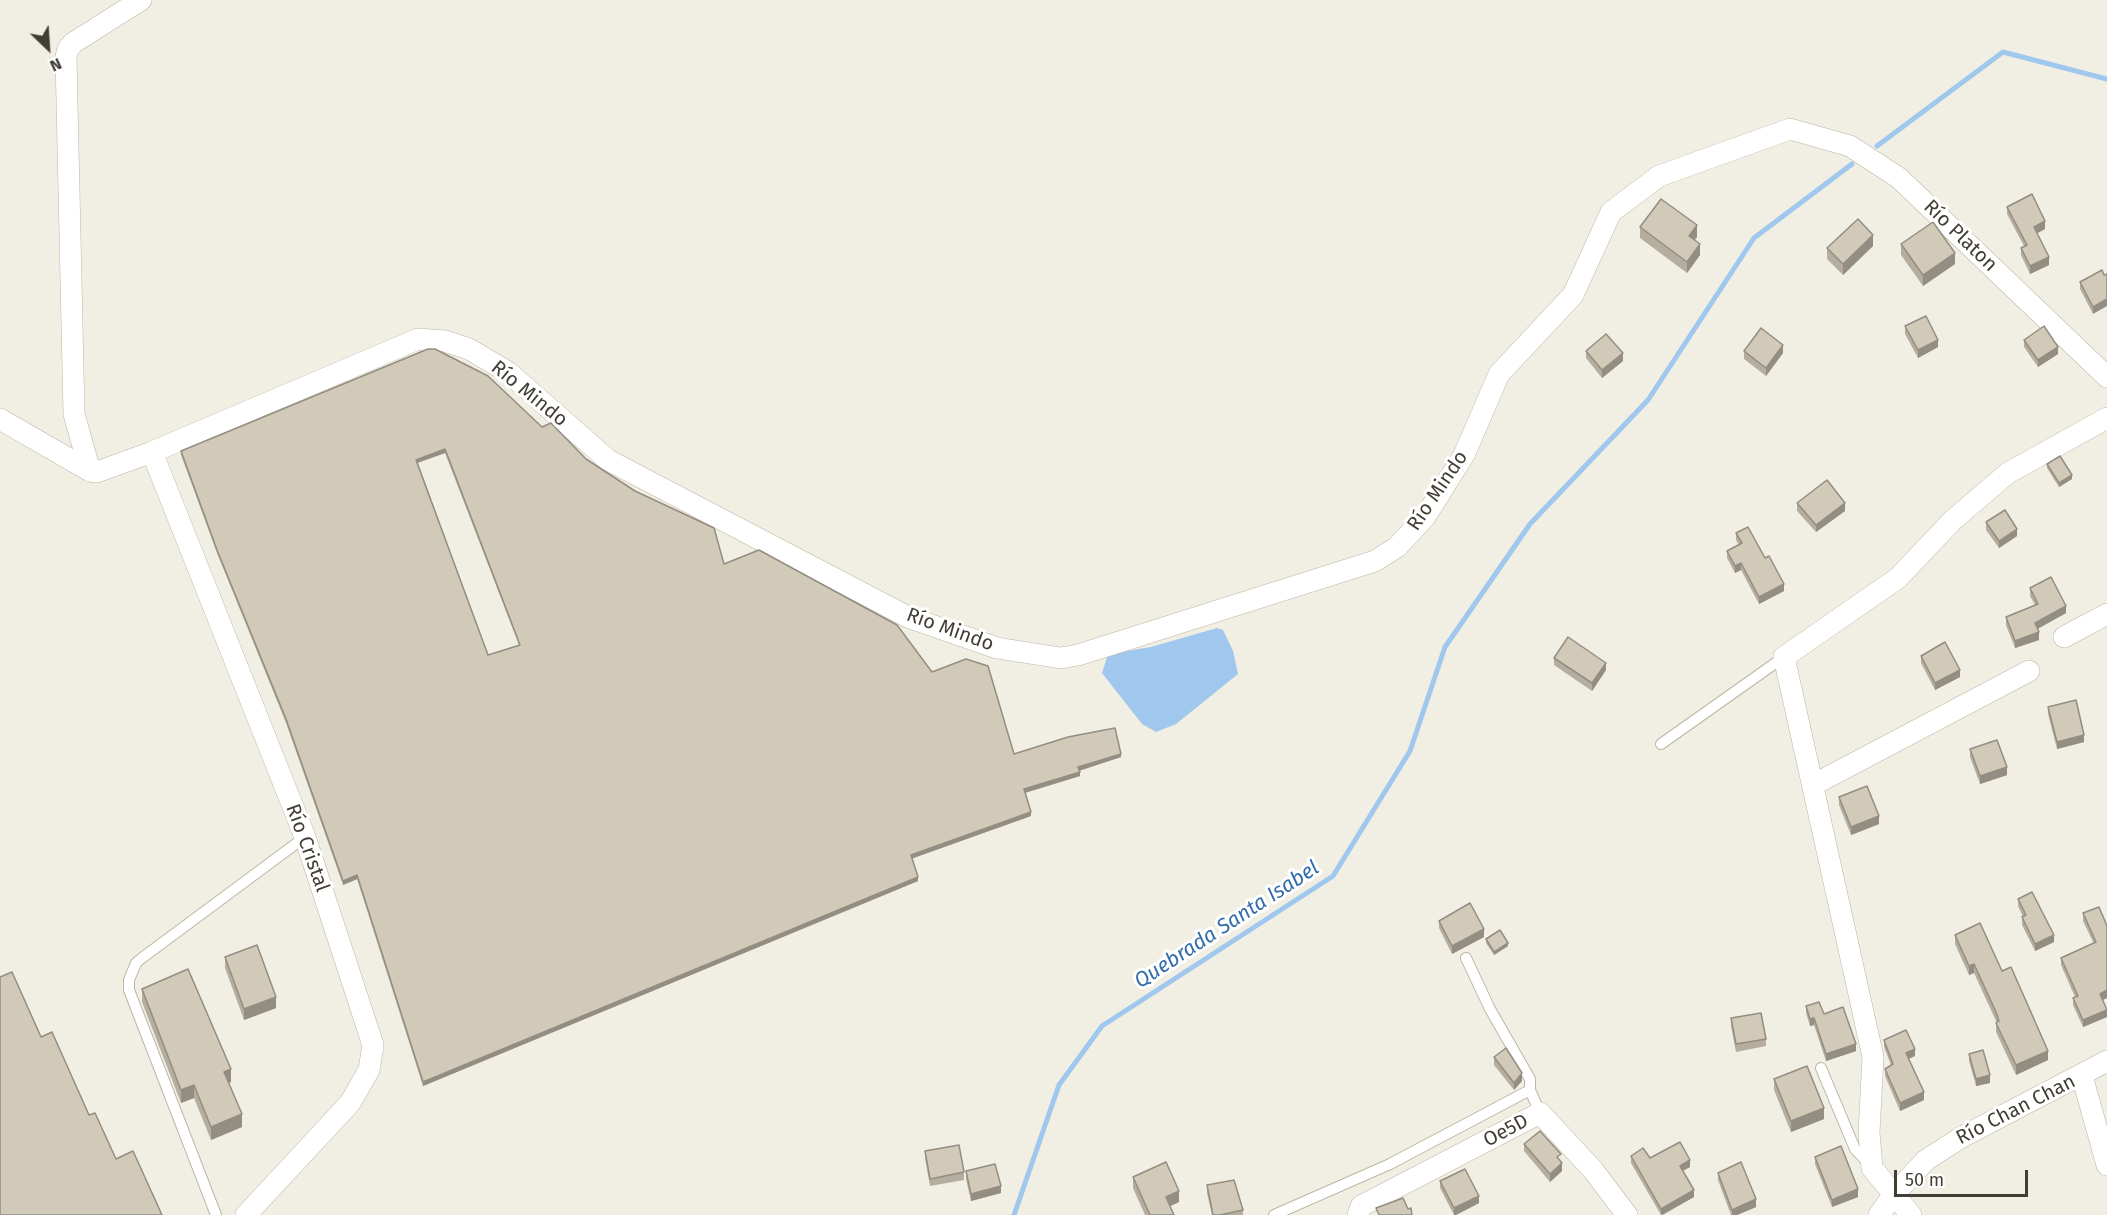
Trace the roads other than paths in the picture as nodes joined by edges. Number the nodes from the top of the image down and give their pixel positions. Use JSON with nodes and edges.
{"nodes":[{"id":1,"x":141,"y":0,"type":"edge"},
{"id":2,"x":1790,"y":129,"type":"joint"},
{"id":3,"x":2107,"y":377,"type":"edge"},
{"id":4,"x":2107,"y":418,"type":"edge"},
{"id":5,"x":0,"y":419,"type":"edge"},
{"id":6,"x":152,"y":452,"type":"junction"},
{"id":7,"x":90,"y":471,"type":"junction"},
{"id":8,"x":2107,"y":614,"type":"edge"},
{"id":9,"x":2064,"y":636,"type":"dead end"},
{"id":10,"x":1784,"y":657,"type":"junction"},
{"id":11,"x":2029,"y":671,"type":"dead end"},
{"id":12,"x":1661,"y":744,"type":"dead end"},
{"id":13,"x":1813,"y":785,"type":"junction"},
{"id":14,"x":305,"y":837,"type":"junction"},
{"id":15,"x":1466,"y":958,"type":"dead end"},
{"id":16,"x":2107,"y":1061,"type":"edge"},
{"id":17,"x":1821,"y":1068,"type":"dead end"},
{"id":18,"x":2082,"y":1076,"type":"junction"},
{"id":19,"x":1530,"y":1090,"type":"junction"},
{"id":20,"x":1540,"y":1113,"type":"junction"},
{"id":21,"x":2107,"y":1165,"type":"edge"},
{"id":22,"x":1872,"y":1168,"type":"junction"},
{"id":23,"x":1895,"y":1193,"type":"junction"},
{"id":24,"x":216,"y":1215,"type":"edge"},
{"id":25,"x":246,"y":1215,"type":"edge"},
{"id":26,"x":1274,"y":1215,"type":"edge"},
{"id":27,"x":1358,"y":1215,"type":"edge"},
{"id":28,"x":1627,"y":1215,"type":"edge"},
{"id":29,"x":1879,"y":1215,"type":"edge"},
{"id":30,"x":1911,"y":1215,"type":"edge"}],
"edges":[{"from":1,"to":7,"type":"street"},
{"from":2,"to":3,"type":"street","name":"Río Platon"},
{"from":2,"to":6,"type":"street","name":"Río Mindo"},
{"from":4,"to":10,"type":"street"},
{"from":5,"to":7,"type":"street"},
{"from":6,"to":7,"type":"street","name":"Río Mindo"},
{"from":6,"to":14,"type":"street","name":"Río Cristal"},
{"from":8,"to":9,"type":"street"},
{"from":10,"to":12,"type":"lane"},
{"from":10,"to":13,"type":"street"},
{"from":11,"to":13,"type":"street"},
{"from":13,"to":22,"type":"street"},
{"from":14,"to":24,"type":"lane"},
{"from":14,"to":25,"type":"street","name":"Río Cristal"},
{"from":15,"to":19,"type":"lane"},
{"from":16,"to":18,"type":"street","name":"Río Chan Chan"},
{"from":17,"to":22,"type":"lane"},
{"from":18,"to":21,"type":"street"},
{"from":18,"to":23,"type":"street","name":"Río Chan Chan"},
{"from":19,"to":20,"type":"lane"},
{"from":19,"to":26,"type":"lane"},
{"from":20,"to":27,"type":"street","name":"Oe5D"},
{"from":20,"to":28,"type":"street","name":"Oe5D"},
{"from":22,"to":23,"type":"street"},
{"from":23,"to":29,"type":"street","name":"Río Chan Chan"},
{"from":23,"to":30,"type":"street"}]}
